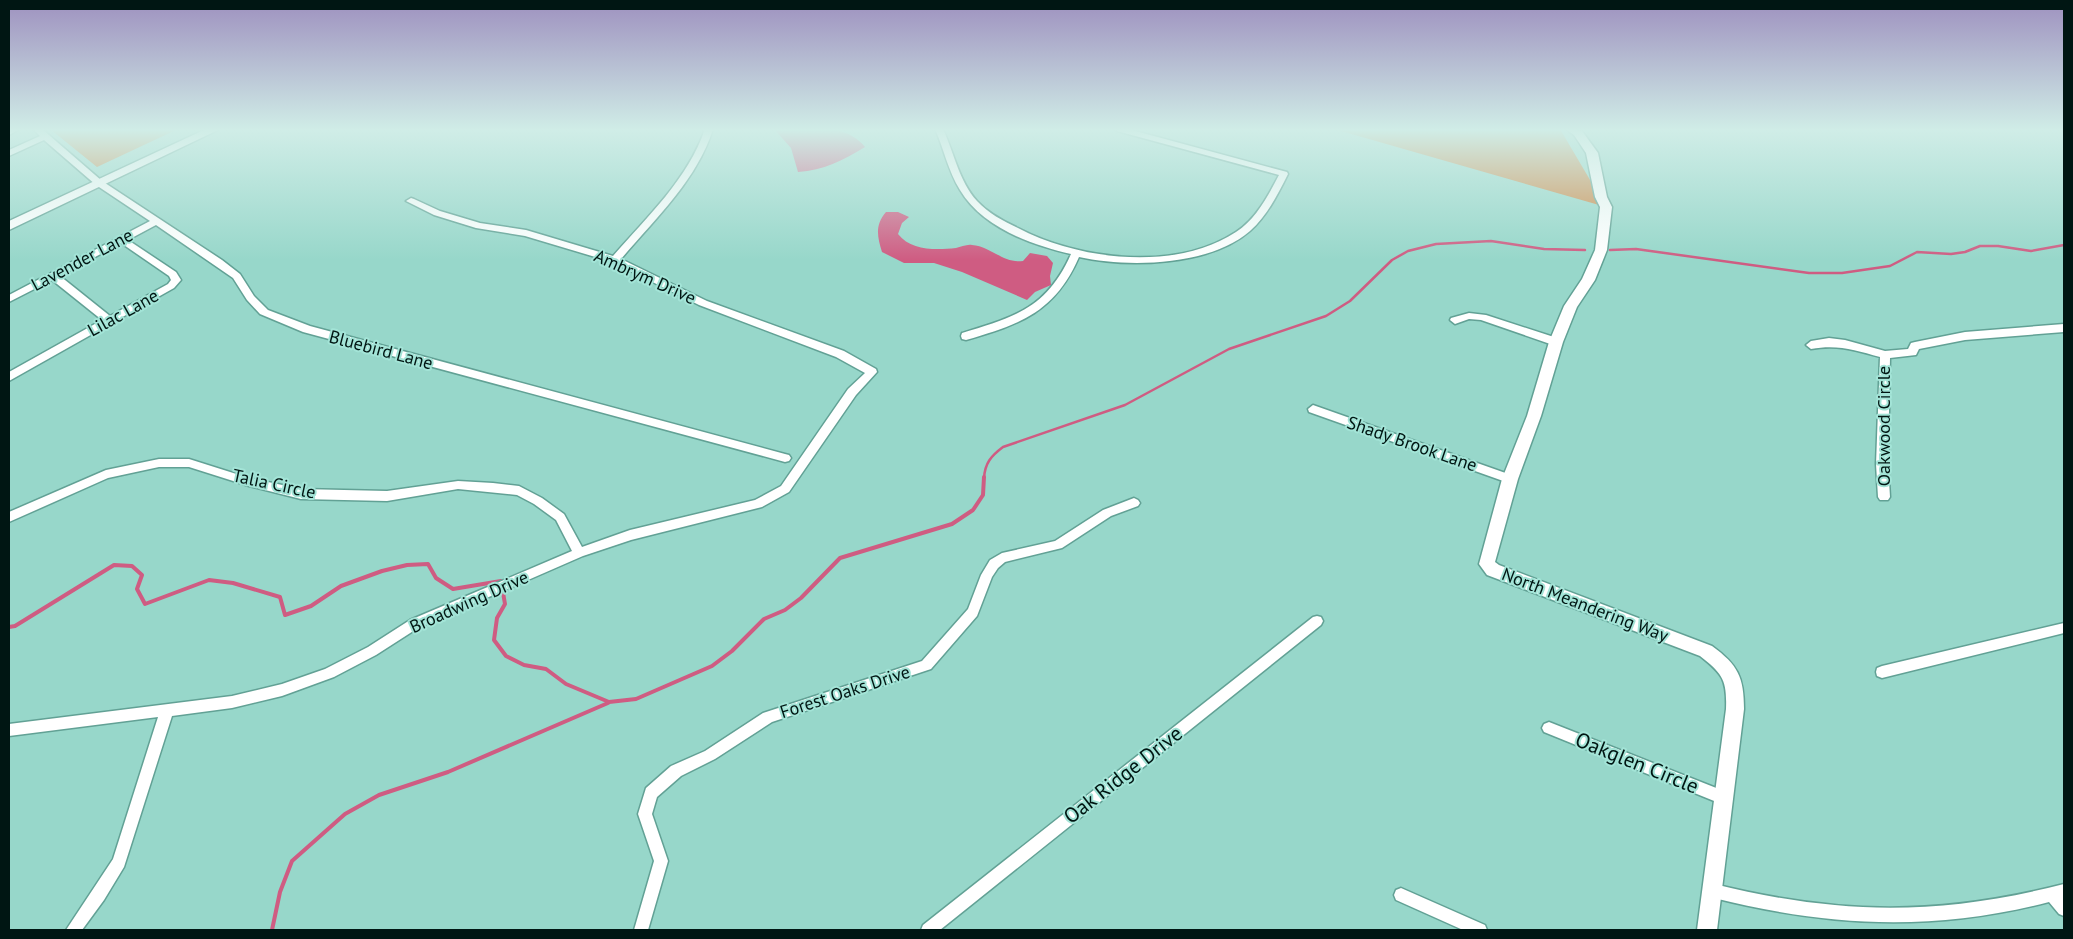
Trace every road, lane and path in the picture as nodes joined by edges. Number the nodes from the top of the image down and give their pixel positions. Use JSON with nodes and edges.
{"nodes":[{"id":1,"x":88,"y":173,"type":"edge"},
{"id":2,"x":121,"y":173,"type":"edge"},
{"id":3,"x":686,"y":173,"type":"edge"},
{"id":4,"x":956,"y":173,"type":"edge"},
{"id":5,"x":1280,"y":173,"type":"edge"},
{"id":6,"x":1596,"y":173,"type":"edge"},
{"id":7,"x":99,"y":183,"type":"junction"},
{"id":8,"x":412,"y":201,"type":"dead end"},
{"id":9,"x":156,"y":221,"type":"junction"},
{"id":10,"x":9,"y":226,"type":"edge"},
{"id":11,"x":121,"y":240,"type":"junction"},
{"id":12,"x":1076,"y":253,"type":"junction"},
{"id":13,"x":614,"y":260,"type":"junction"},
{"id":14,"x":53,"y":276,"type":"junction"},
{"id":15,"x":9,"y":299,"type":"edge"},
{"id":16,"x":1455,"y":320,"type":"dead end"},
{"id":17,"x":109,"y":321,"type":"junction"},
{"id":18,"x":2064,"y":328,"type":"edge"},
{"id":19,"x":966,"y":336,"type":"dead end"},
{"id":20,"x":1556,"y":342,"type":"junction"},
{"id":21,"x":1811,"y":345,"type":"dead end"},
{"id":22,"x":1885,"y":355,"type":"junction"},
{"id":23,"x":872,"y":372,"type":"joint"},
{"id":24,"x":9,"y":377,"type":"edge"},
{"id":25,"x":1313,"y":410,"type":"dead end"},
{"id":26,"x":785,"y":458,"type":"dead end"},
{"id":27,"x":1510,"y":479,"type":"junction"},
{"id":28,"x":1884,"y":497,"type":"dead end"},
{"id":29,"x":1134,"y":503,"type":"dead end"},
{"id":30,"x":9,"y":517,"type":"edge"},
{"id":31,"x":579,"y":554,"type":"junction"},
{"id":32,"x":1318,"y":621,"type":"dead end"},
{"id":33,"x":2064,"y":628,"type":"edge"},
{"id":34,"x":1882,"y":672,"type":"dead end"},
{"id":35,"x":167,"y":710,"type":"junction"},
{"id":36,"x":1549,"y":728,"type":"dead end"},
{"id":37,"x":9,"y":730,"type":"edge"},
{"id":38,"x":1724,"y":798,"type":"junction"},
{"id":39,"x":1714,"y":890,"type":"junction"},
{"id":40,"x":2058,"y":893,"type":"edge"},
{"id":41,"x":1401,"y":895,"type":"dead end"},
{"id":42,"x":2064,"y":909,"type":"edge"},
{"id":43,"x":73,"y":930,"type":"edge"},
{"id":44,"x":641,"y":930,"type":"edge"},
{"id":45,"x":928,"y":930,"type":"edge"},
{"id":46,"x":1480,"y":930,"type":"edge"},
{"id":47,"x":1707,"y":930,"type":"edge"}],
"edges":[{"from":1,"to":7,"type":"street","name":"Bluebird Lane"},
{"from":2,"to":7,"type":"street"},
{"from":3,"to":13,"type":"street"},
{"from":4,"to":12,"type":"street"},
{"from":5,"to":12,"type":"street"},
{"from":6,"to":20,"type":"street","name":"North Meandering Way"},
{"from":7,"to":9,"type":"street","name":"Bluebird Lane"},
{"from":7,"to":10,"type":"street"},
{"from":8,"to":13,"type":"street","name":"Ambrym Drive"},
{"from":9,"to":11,"type":"street","name":"Lavender Lane"},
{"from":9,"to":26,"type":"street","name":"Bluebird Lane"},
{"from":11,"to":14,"type":"street","name":"Lavender Lane"},
{"from":11,"to":17,"type":"street","name":"Lilac Lane"},
{"from":12,"to":19,"type":"street"},
{"from":13,"to":23,"type":"street","name":"Ambrym Drive"},
{"from":14,"to":15,"type":"street","name":"Lavender Lane"},
{"from":14,"to":17,"type":"street"},
{"from":16,"to":20,"type":"street"},
{"from":17,"to":24,"type":"street","name":"Lilac Lane"},
{"from":18,"to":22,"type":"street"},
{"from":20,"to":27,"type":"street","name":"North Meandering Way"},
{"from":21,"to":22,"type":"street"},
{"from":22,"to":28,"type":"street","name":"Oakwood Circle"},
{"from":23,"to":31,"type":"street","name":"Broadwing Drive"},
{"from":25,"to":27,"type":"street","name":"Shady Brook Lane"},
{"from":27,"to":38,"type":"street","name":"North Meandering Way"},
{"from":29,"to":44,"type":"street","name":"Forest Oaks Drive"},
{"from":30,"to":31,"type":"street","name":"Talia Circle"},
{"from":31,"to":35,"type":"street","name":"Broadwing Drive"},
{"from":32,"to":45,"type":"street","name":"Oak Ridge Drive"},
{"from":33,"to":34,"type":"street"},
{"from":35,"to":37,"type":"street","name":"Broadwing Drive"},
{"from":35,"to":43,"type":"street"},
{"from":36,"to":38,"type":"street","name":"Oakglen Circle"},
{"from":38,"to":39,"type":"street","name":"North Meandering Way"},
{"from":39,"to":40,"type":"street"},
{"from":39,"to":47,"type":"street","name":"North Meandering Way"},
{"from":40,"to":42,"type":"street"},
{"from":41,"to":46,"type":"street"}]}
